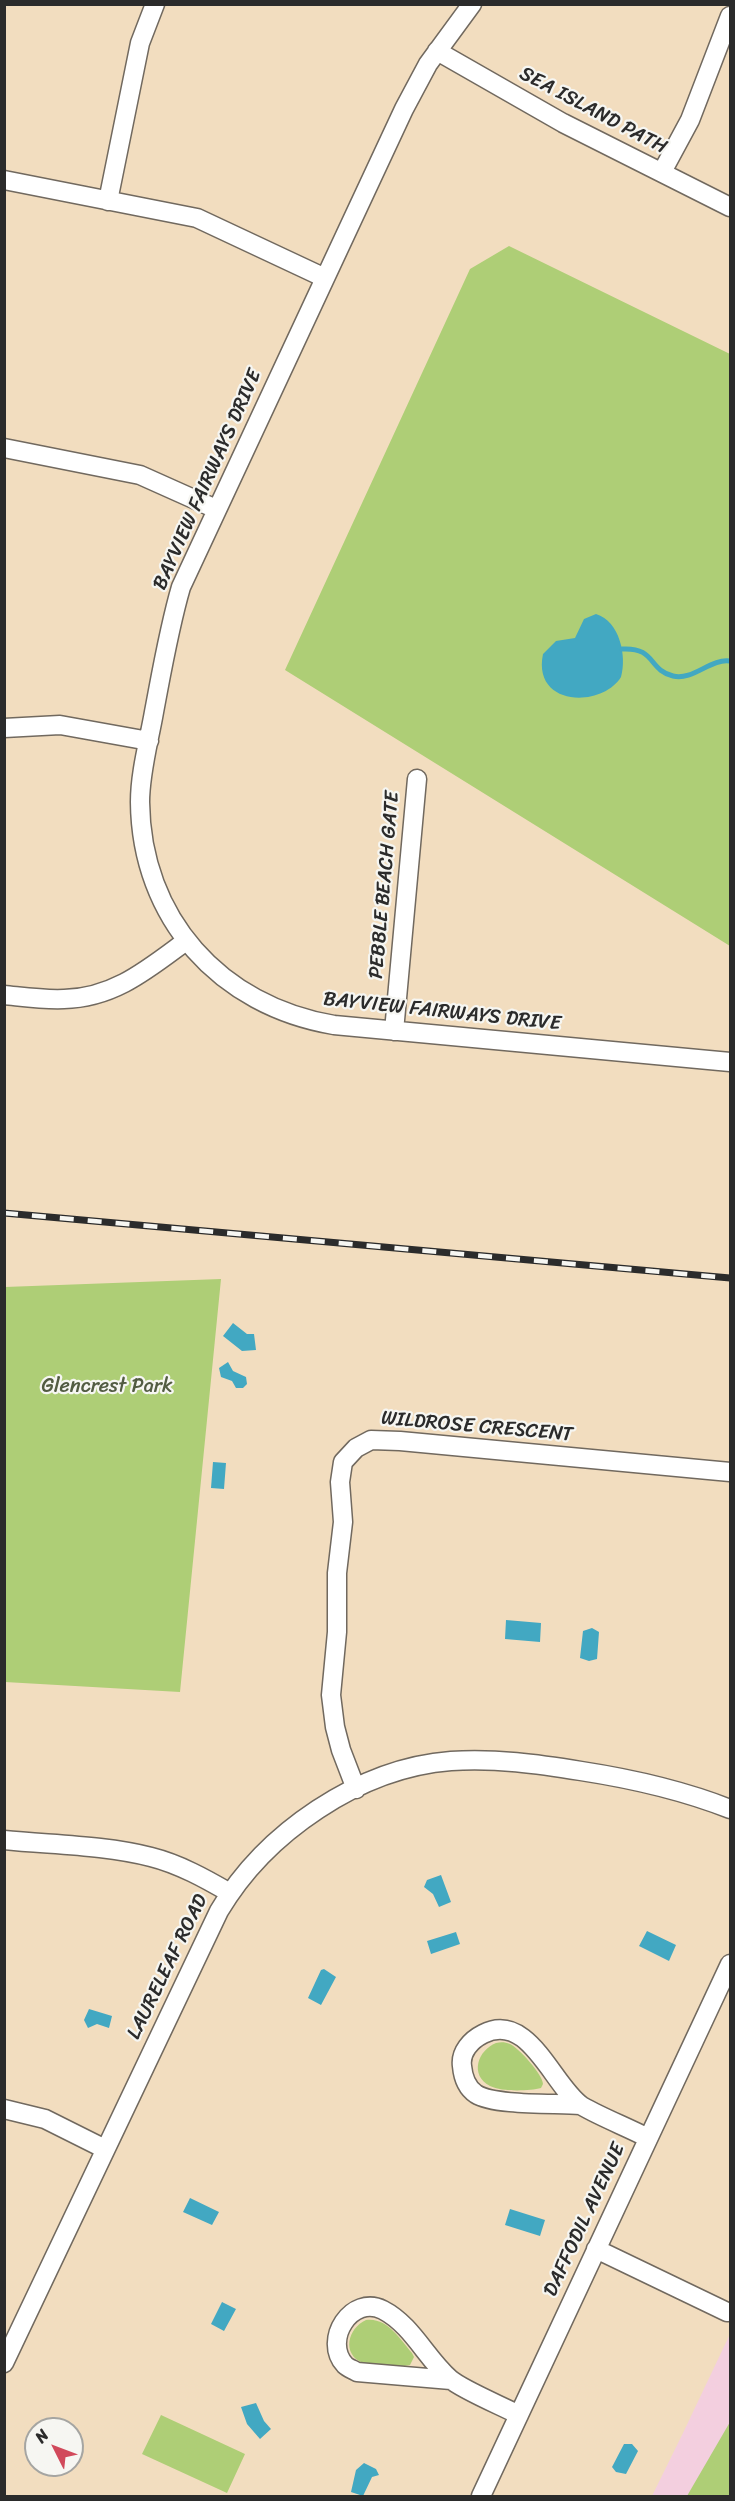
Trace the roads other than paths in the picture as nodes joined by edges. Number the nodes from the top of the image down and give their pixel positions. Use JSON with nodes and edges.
{"nodes":[{"id":1,"x":155,"y":4,"type":"edge"},
{"id":2,"x":472,"y":4,"type":"edge"},
{"id":3,"x":730,"y":16,"type":"edge"},
{"id":4,"x":437,"y":51,"type":"junction"},
{"id":5,"x":662,"y":172,"type":"junction"},
{"id":6,"x":4,"y":180,"type":"edge"},
{"id":7,"x":108,"y":201,"type":"junction"},
{"id":8,"x":730,"y":207,"type":"edge"},
{"id":9,"x":325,"y":278,"type":"junction"},
{"id":10,"x":4,"y":448,"type":"edge"},
{"id":11,"x":216,"y":509,"type":"junction"},
{"id":12,"x":4,"y":728,"type":"edge"},
{"id":13,"x":149,"y":741,"type":"junction"},
{"id":14,"x":417,"y":779,"type":"dead end"},
{"id":15,"x":186,"y":941,"type":"junction"},
{"id":16,"x":4,"y":995,"type":"edge"},
{"id":17,"x":394,"y":1031,"type":"junction"},
{"id":18,"x":730,"y":1062,"type":"edge"},
{"id":19,"x":730,"y":1472,"type":"edge"},
{"id":20,"x":356,"y":1789,"type":"junction"},
{"id":21,"x":730,"y":1809,"type":"edge"},
{"id":22,"x":4,"y":1840,"type":"edge"},
{"id":23,"x":230,"y":1893,"type":"junction"},
{"id":24,"x":730,"y":1964,"type":"edge"},
{"id":25,"x":580,"y":2105,"type":"junction"},
{"id":26,"x":4,"y":2109,"type":"edge"},
{"id":27,"x":648,"y":2138,"type":"junction"},
{"id":28,"x":105,"y":2149,"type":"junction"},
{"id":29,"x":596,"y":2249,"type":"junction"},
{"id":30,"x":727,"y":2312,"type":"dead end"},
{"id":31,"x":4,"y":2363,"type":"edge"},
{"id":32,"x":451,"y":2380,"type":"junction"},
{"id":33,"x":519,"y":2415,"type":"junction"},
{"id":34,"x":482,"y":2496,"type":"edge"}],
"edges":[{"from":1,"to":7,"type":"street"},
{"from":2,"to":4,"type":"street","name":"BAYVIEW FAIRWAYS DRIVE"},
{"from":3,"to":5,"type":"street"},
{"from":4,"to":5,"type":"street","name":"SEA ISLAND PATH"},
{"from":4,"to":9,"type":"street","name":"BAYVIEW FAIRWAYS DRIVE"},
{"from":5,"to":8,"type":"street","name":"SEA ISLAND PATH"},
{"from":6,"to":7,"type":"street"},
{"from":7,"to":9,"type":"street"},
{"from":9,"to":11,"type":"street","name":"BAYVIEW FAIRWAYS DRIVE"},
{"from":10,"to":11,"type":"street"},
{"from":11,"to":13,"type":"street","name":"BAYVIEW FAIRWAYS DRIVE"},
{"from":12,"to":13,"type":"street"},
{"from":13,"to":15,"type":"street","name":"BAYVIEW FAIRWAYS DRIVE"},
{"from":14,"to":17,"type":"street","name":"PEBBLE BEACH GATE"},
{"from":15,"to":16,"type":"street"},
{"from":15,"to":17,"type":"street","name":"BAYVIEW FAIRWAYS DRIVE"},
{"from":17,"to":18,"type":"street","name":"BAYVIEW FAIRWAYS DRIVE"},
{"from":19,"to":20,"type":"street","name":"WILDROSE CRESCENT"},
{"from":20,"to":21,"type":"street","name":"LAURELEAF ROAD"},
{"from":20,"to":23,"type":"street","name":"LAURELEAF ROAD"},
{"from":22,"to":23,"type":"street"},
{"from":23,"to":28,"type":"street","name":"LAURELEAF ROAD"},
{"from":24,"to":27,"type":"street","name":"DAFFODIL AVENUE"},
{"from":25,"to":25,"type":"street"},
{"from":25,"to":27,"type":"street"},
{"from":26,"to":28,"type":"street"},
{"from":27,"to":29,"type":"street","name":"DAFFODIL AVENUE"},
{"from":28,"to":31,"type":"street","name":"LAURELEAF ROAD"},
{"from":29,"to":30,"type":"street"},
{"from":29,"to":33,"type":"street","name":"DAFFODIL AVENUE"},
{"from":32,"to":32,"type":"street"},
{"from":32,"to":33,"type":"street"},
{"from":33,"to":34,"type":"street","name":"DAFFODIL AVENUE"}]}
